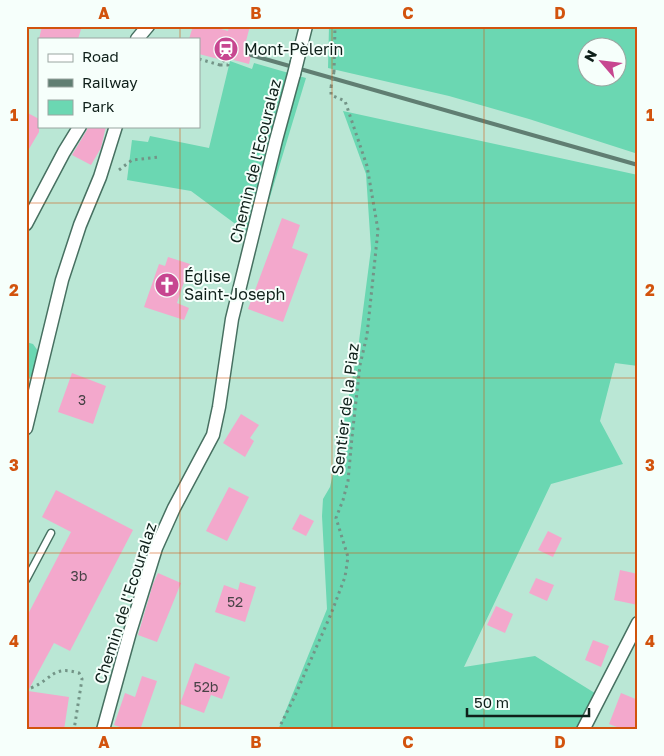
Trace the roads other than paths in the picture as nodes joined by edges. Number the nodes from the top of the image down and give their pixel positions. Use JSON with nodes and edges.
{"nodes":[{"id":1,"x":148,"y":26,"type":"edge"},
{"id":2,"x":306,"y":26,"type":"edge"},
{"id":3,"x":138,"y":38,"type":"edge"},
{"id":4,"x":79,"y":128,"type":"edge"},
{"id":5,"x":115,"y":128,"type":"edge"},
{"id":6,"x":26,"y":224,"type":"edge"},
{"id":7,"x":26,"y":428,"type":"edge"},
{"id":8,"x":51,"y":533,"type":"dead end"},
{"id":9,"x":26,"y":580,"type":"edge"},
{"id":10,"x":638,"y":623,"type":"edge"},
{"id":11,"x":103,"y":730,"type":"edge"},
{"id":12,"x":582,"y":730,"type":"edge"}],
"edges":[{"from":1,"to":3,"type":"street"},
{"from":2,"to":11,"type":"street","name":"Chemin de l'Ecouralaz"},
{"from":4,"to":6,"type":"street"},
{"from":5,"to":7,"type":"street"},
{"from":8,"to":9,"type":"lane"},
{"from":10,"to":12,"type":"street"}]}
